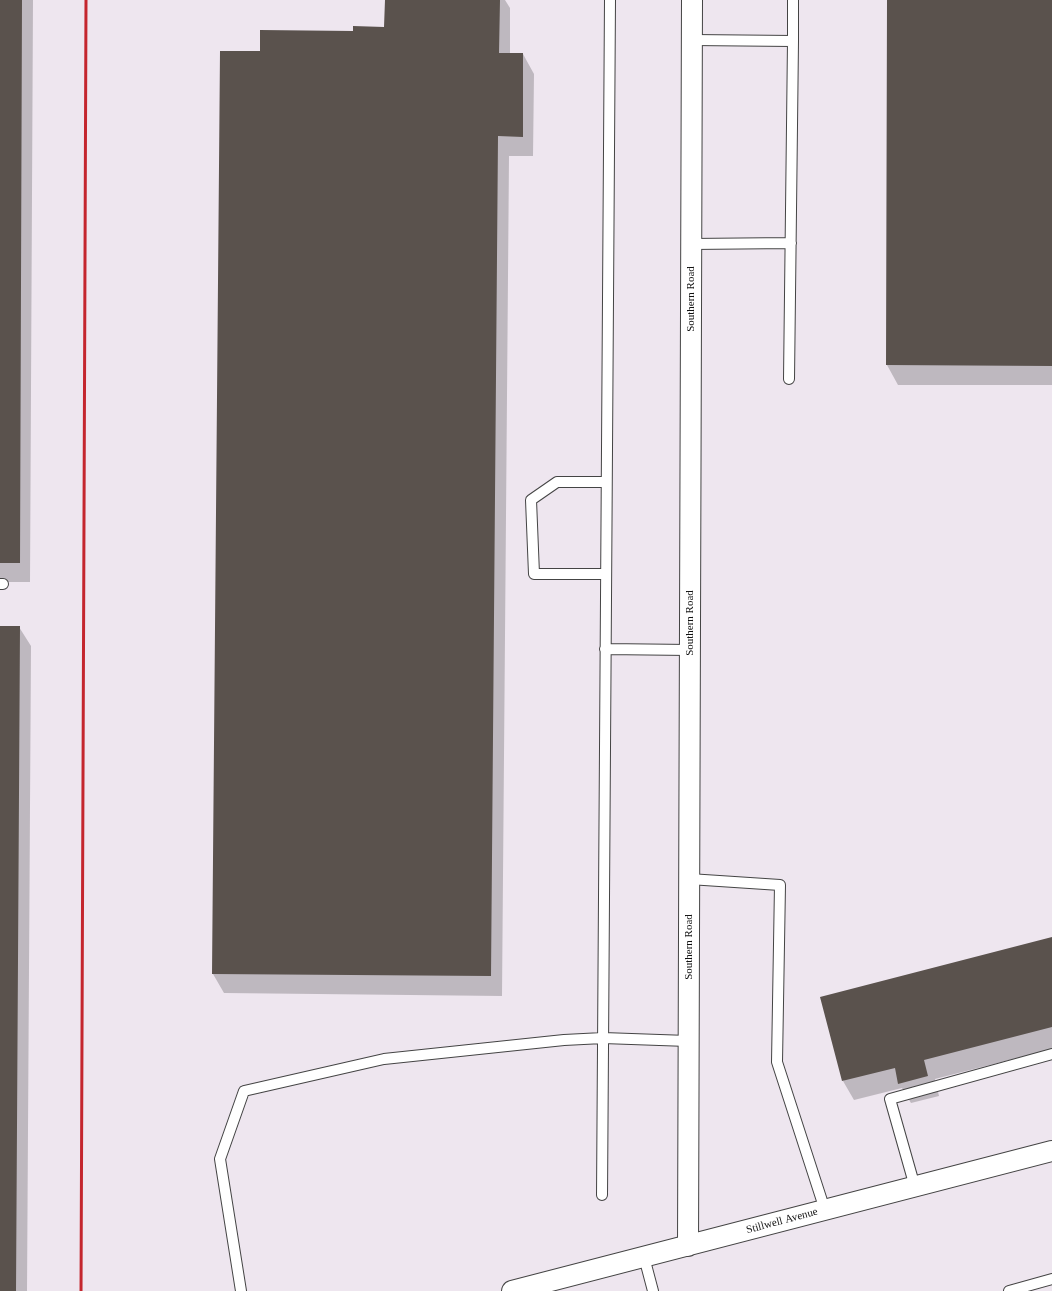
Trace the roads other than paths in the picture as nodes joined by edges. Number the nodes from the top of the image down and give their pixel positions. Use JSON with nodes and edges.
{"nodes":[{"id":1,"x":610,"y":0,"type":"edge"},
{"id":2,"x":692,"y":0,"type":"edge"},
{"id":3,"x":793,"y":0,"type":"edge"},
{"id":4,"x":692,"y":40,"type":"junction"},
{"id":5,"x":793,"y":41,"type":"junction"},
{"id":6,"x":791,"y":243,"type":"junction"},
{"id":7,"x":691,"y":244,"type":"junction"},
{"id":8,"x":789,"y":379,"type":"dead end"},
{"id":9,"x":606,"y":482,"type":"junction"},
{"id":10,"x":606,"y":574,"type":"junction"},
{"id":11,"x":606,"y":649,"type":"junction"},
{"id":12,"x":690,"y":650,"type":"junction"},
{"id":13,"x":689,"y":880,"type":"junction"},
{"id":14,"x":603,"y":1038,"type":"junction"},
{"id":15,"x":688,"y":1041,"type":"junction"},
{"id":16,"x":1052,"y":1054,"type":"edge"},
{"id":17,"x":1052,"y":1151,"type":"edge"},
{"id":18,"x":915,"y":1187,"type":"junction"},
{"id":19,"x":602,"y":1195,"type":"dead end"},
{"id":20,"x":825,"y":1210,"type":"junction"},
{"id":21,"x":688,"y":1246,"type":"junction"},
{"id":22,"x":644,"y":1257,"type":"junction"},
{"id":23,"x":1052,"y":1279,"type":"edge"},
{"id":24,"x":532,"y":1288,"type":"edge"},
{"id":25,"x":241,"y":1291,"type":"edge"},
{"id":26,"x":512,"y":1291,"type":"edge"},
{"id":27,"x":653,"y":1291,"type":"edge"},
{"id":28,"x":1009,"y":1291,"type":"edge"}],
"edges":[{"from":1,"to":9,"type":"lane"},
{"from":2,"to":4,"type":"street","name":"Southern Road"},
{"from":3,"to":5,"type":"lane"},
{"from":4,"to":5,"type":"lane"},
{"from":4,"to":7,"type":"street","name":"Southern Road"},
{"from":5,"to":6,"type":"lane"},
{"from":6,"to":7,"type":"lane"},
{"from":6,"to":8,"type":"lane"},
{"from":7,"to":12,"type":"street","name":"Southern Road"},
{"from":9,"to":10,"type":"lane"},
{"from":9,"to":10,"type":"lane"},
{"from":10,"to":11,"type":"lane"},
{"from":11,"to":12,"type":"lane"},
{"from":11,"to":14,"type":"lane"},
{"from":12,"to":13,"type":"street","name":"Southern Road"},
{"from":13,"to":15,"type":"street","name":"Southern Road"},
{"from":13,"to":20,"type":"lane"},
{"from":14,"to":15,"type":"lane"},
{"from":14,"to":19,"type":"lane"},
{"from":14,"to":25,"type":"lane"},
{"from":15,"to":21,"type":"street","name":"Southern Road"},
{"from":16,"to":18,"type":"lane"},
{"from":17,"to":18,"type":"street","name":"Stillwell Avenue"},
{"from":18,"to":20,"type":"street","name":"Stillwell Avenue"},
{"from":20,"to":21,"type":"street","name":"Stillwell Avenue"},
{"from":21,"to":22,"type":"street","name":"Stillwell Avenue"},
{"from":22,"to":24,"type":"street","name":"Stillwell Avenue"},
{"from":22,"to":27,"type":"lane"},
{"from":23,"to":28,"type":"lane"},
{"from":24,"to":26,"type":"street","name":"Stillwell Avenue"}]}
